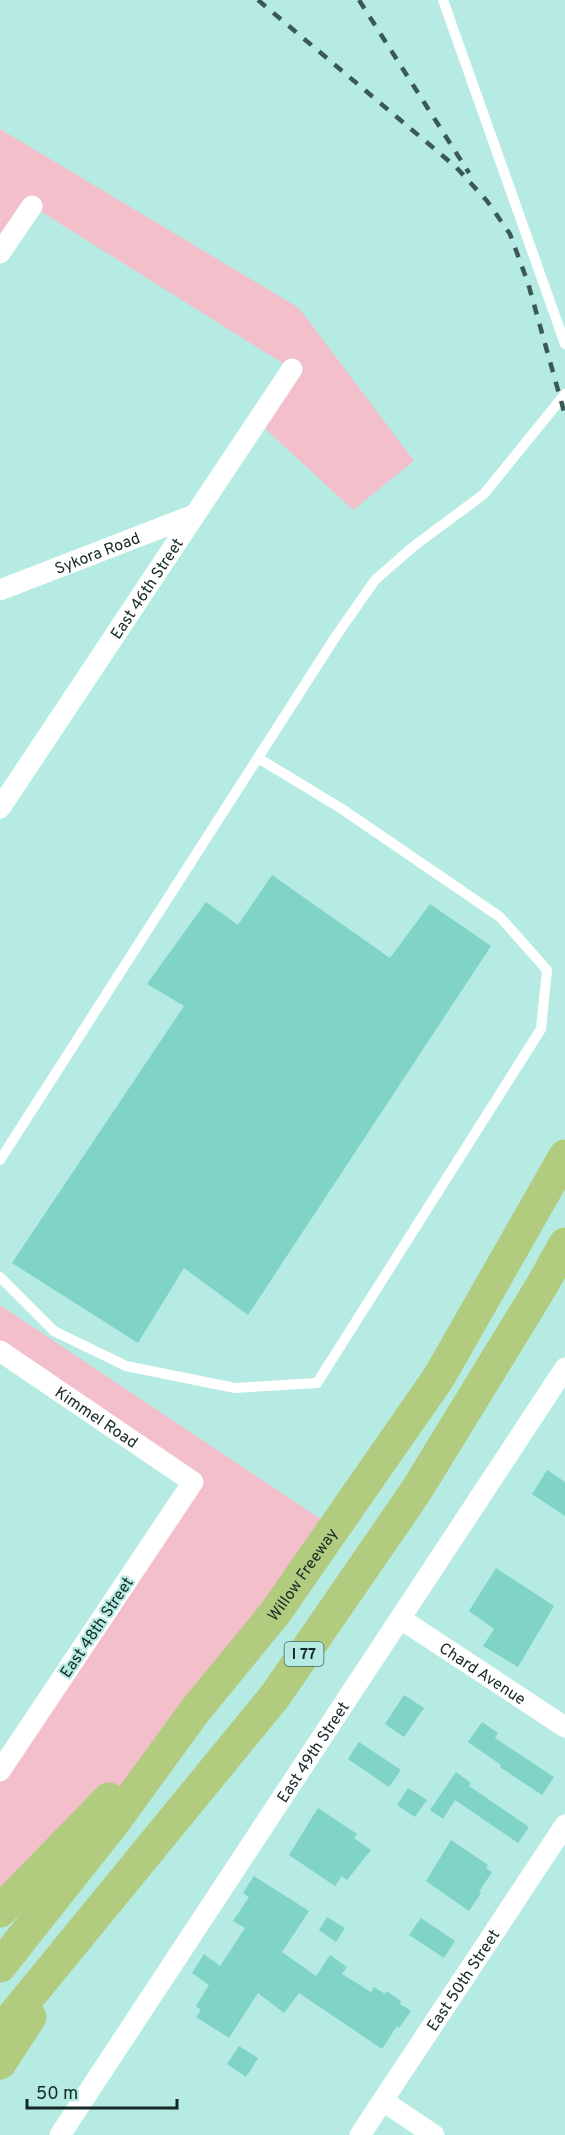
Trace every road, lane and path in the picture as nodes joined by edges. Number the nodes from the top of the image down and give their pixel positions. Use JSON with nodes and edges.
{"nodes":[{"id":1,"x":443,"y":0,"type":"edge"},
{"id":2,"x":32,"y":206,"type":"dead end"},
{"id":3,"x":0,"y":253,"type":"edge"},
{"id":4,"x":565,"y":344,"type":"edge"},
{"id":5,"x":292,"y":369,"type":"dead end"},
{"id":6,"x":565,"y":394,"type":"edge"},
{"id":7,"x":194,"y":515,"type":"junction"},
{"id":8,"x":0,"y":590,"type":"edge"},
{"id":9,"x":258,"y":758,"type":"junction"},
{"id":10,"x":0,"y":808,"type":"edge"},
{"id":11,"x":565,"y":1156,"type":"edge"},
{"id":12,"x":0,"y":1160,"type":"edge"},
{"id":13,"x":565,"y":1244,"type":"edge"},
{"id":14,"x":0,"y":1277,"type":"edge"},
{"id":15,"x":0,"y":1351,"type":"edge"},
{"id":16,"x":565,"y":1368,"type":"edge"},
{"id":17,"x":193,"y":1482,"type":"joint"},
{"id":18,"x":401,"y":1618,"type":"junction"},
{"id":19,"x":194,"y":1712,"type":"junction"},
{"id":20,"x":565,"y":1727,"type":"edge"},
{"id":21,"x":0,"y":1771,"type":"edge"},
{"id":22,"x":565,"y":1824,"type":"edge"},
{"id":23,"x":105,"y":1905,"type":"junction"},
{"id":24,"x":0,"y":1911,"type":"edge"},
{"id":25,"x":0,"y":1966,"type":"edge"},
{"id":26,"x":0,"y":2032,"type":"edge"},
{"id":27,"x":0,"y":2063,"type":"edge"},
{"id":28,"x":382,"y":2101,"type":"junction"},
{"id":29,"x":60,"y":2135,"type":"edge"},
{"id":30,"x":360,"y":2135,"type":"edge"},
{"id":31,"x":434,"y":2135,"type":"edge"}],
"edges":[{"from":1,"to":4,"type":"lane"},
{"from":2,"to":3,"type":"street"},
{"from":5,"to":7,"type":"street","name":"East 46th Street"},
{"from":6,"to":9,"type":"lane"},
{"from":7,"to":8,"type":"street","name":"Sykora Road"},
{"from":7,"to":10,"type":"street","name":"East 46th Street"},
{"from":9,"to":12,"type":"lane"},
{"from":9,"to":14,"type":"lane"},
{"from":11,"to":19,"type":"highway","name":"Willow Freeway"},
{"from":13,"to":23,"type":"highway","number":"I 77"},
{"from":15,"to":17,"type":"street","name":"Kimmel Road"},
{"from":16,"to":18,"type":"street","name":"East 49th Street"},
{"from":17,"to":21,"type":"street","name":"East 48th Street"},
{"from":18,"to":20,"type":"street","name":"Chard Avenue"},
{"from":18,"to":29,"type":"street","name":"East 49th Street"},
{"from":19,"to":24,"type":"highway"},
{"from":19,"to":25,"type":"highway","name":"Willow Freeway"},
{"from":22,"to":28,"type":"street","name":"East 50th Street"},
{"from":23,"to":26,"type":"highway","number":"I 77"},
{"from":23,"to":27,"type":"highway"},
{"from":28,"to":30,"type":"street","name":"East 50th Street"},
{"from":28,"to":31,"type":"street"}]}
